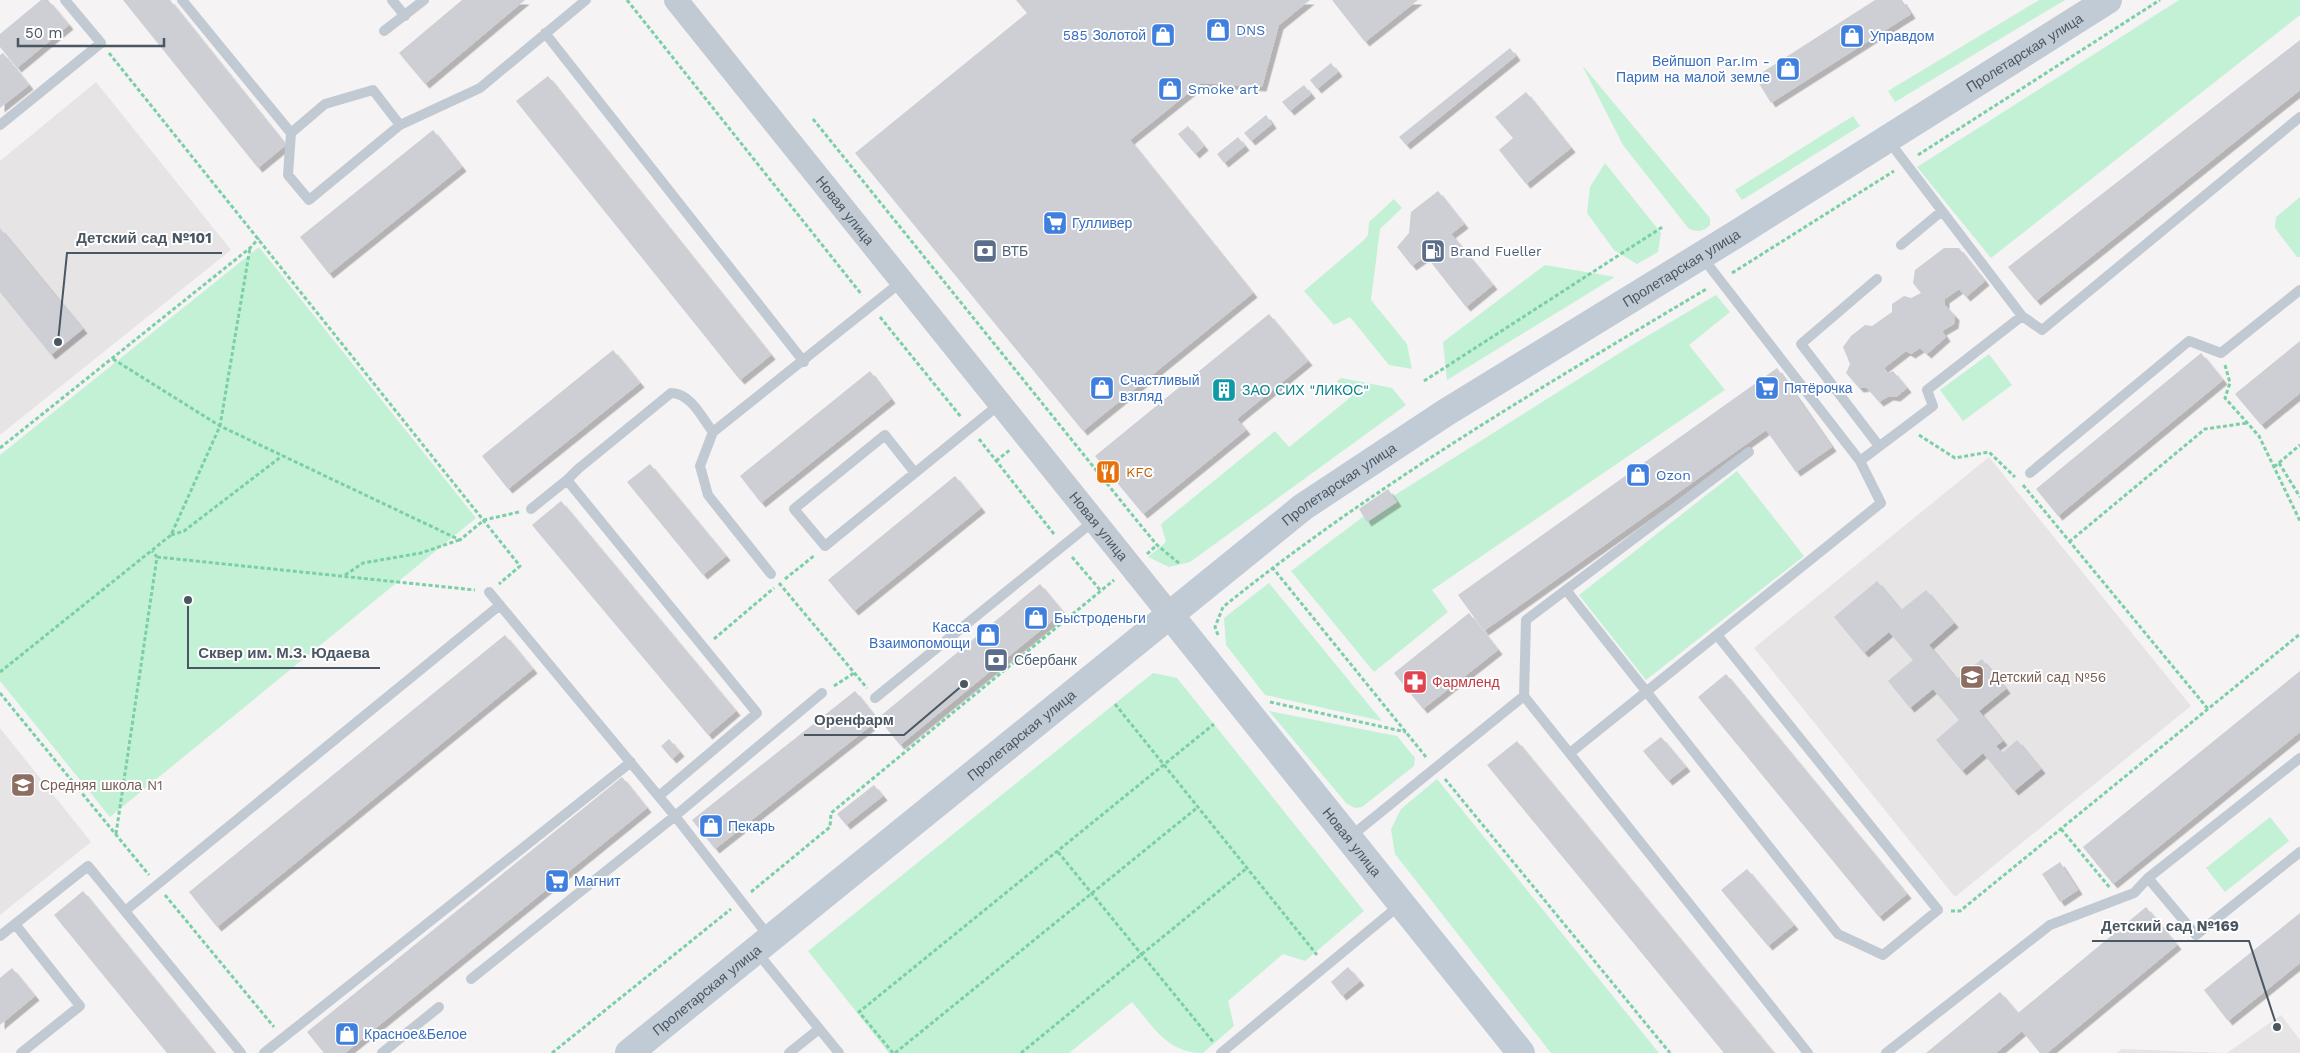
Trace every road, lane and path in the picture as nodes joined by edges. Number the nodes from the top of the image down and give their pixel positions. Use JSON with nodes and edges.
{"nodes":[{"id":1,"x":65,"y":0,"type":"edge"},
{"id":2,"x":182,"y":0,"type":"edge"},
{"id":3,"x":392,"y":0,"type":"edge"},
{"id":4,"x":424,"y":0,"type":"edge"},
{"id":5,"x":586,"y":0,"type":"edge"},
{"id":6,"x":676,"y":0,"type":"edge"},
{"id":7,"x":2108,"y":0,"type":"edge"},
{"id":8,"x":2160,"y":0,"type":"edge"},
{"id":9,"x":405,"y":16,"type":"junction"},
{"id":10,"x":384,"y":31,"type":"dead end"},
{"id":11,"x":545,"y":34,"type":"junction"},
{"id":12,"x":100,"y":43,"type":"junction"},
{"id":13,"x":2300,"y":117,"type":"edge"},
{"id":14,"x":813,"y":119,"type":"dead end"},
{"id":15,"x":0,"y":125,"type":"edge"},
{"id":16,"x":400,"y":126,"type":"junction"},
{"id":17,"x":291,"y":133,"type":"junction"},
{"id":18,"x":1887,"y":140,"type":"junction"},
{"id":19,"x":1905,"y":163,"type":"junction"},
{"id":20,"x":1942,"y":211,"type":"junction"},
{"id":21,"x":1664,"y":226,"type":"dead end"},
{"id":22,"x":259,"y":238,"type":"junction"},
{"id":23,"x":1901,"y":245,"type":"dead end"},
{"id":24,"x":250,"y":248,"type":"junction"},
{"id":25,"x":1701,"y":256,"type":"junction"},
{"id":26,"x":1877,"y":279,"type":"dead end"},
{"id":27,"x":1721,"y":280,"type":"junction"},
{"id":28,"x":901,"y":282,"type":"junction"},
{"id":29,"x":2300,"y":290,"type":"edge"},
{"id":30,"x":2022,"y":316,"type":"junction"},
{"id":31,"x":2221,"y":353,"type":"junction"},
{"id":32,"x":113,"y":359,"type":"junction"},
{"id":33,"x":804,"y":362,"type":"junction"},
{"id":34,"x":1424,"y":381,"type":"dead end"},
{"id":35,"x":1001,"y":403,"type":"junction"},
{"id":36,"x":2247,"y":423,"type":"junction"},
{"id":37,"x":220,"y":426,"type":"junction"},
{"id":38,"x":1906,"y":426,"type":"junction"},
{"id":39,"x":713,"y":432,"type":"junction"},
{"id":40,"x":2300,"y":445,"type":"edge"},
{"id":41,"x":1879,"y":446,"type":"junction"},
{"id":42,"x":0,"y":448,"type":"edge"},
{"id":43,"x":1749,"y":452,"type":"dead end"},
{"id":44,"x":282,"y":456,"type":"junction"},
{"id":45,"x":1860,"y":461,"type":"junction"},
{"id":46,"x":2279,"y":462,"type":"junction"},
{"id":47,"x":2274,"y":467,"type":"junction"},
{"id":48,"x":915,"y":473,"type":"junction"},
{"id":49,"x":2030,"y":473,"type":"dead end"},
{"id":50,"x":568,"y":480,"type":"junction"},
{"id":51,"x":2300,"y":497,"type":"edge"},
{"id":52,"x":531,"y":509,"type":"joint"},
{"id":53,"x":484,"y":520,"type":"junction"},
{"id":54,"x":1094,"y":520,"type":"junction"},
{"id":55,"x":2300,"y":521,"type":"edge"},
{"id":56,"x":171,"y":535,"type":"junction"},
{"id":57,"x":460,"y":540,"type":"junction"},
{"id":58,"x":2069,"y":542,"type":"junction"},
{"id":59,"x":825,"y":546,"type":"junction"},
{"id":60,"x":152,"y":551,"type":"junction"},
{"id":61,"x":157,"y":557,"type":"junction"},
{"id":62,"x":1180,"y":564,"type":"dead end"},
{"id":63,"x":1272,"y":567,"type":"junction"},
{"id":64,"x":771,"y":574,"type":"joint"},
{"id":65,"x":345,"y":575,"type":"junction"},
{"id":66,"x":780,"y":584,"type":"junction"},
{"id":67,"x":1566,"y":590,"type":"junction"},
{"id":68,"x":1100,"y":591,"type":"dead end"},
{"id":69,"x":489,"y":592,"type":"junction"},
{"id":70,"x":500,"y":605,"type":"junction"},
{"id":71,"x":1170,"y":615,"type":"junction"},
{"id":72,"x":2300,"y":634,"type":"edge"},
{"id":73,"x":1717,"y":635,"type":"junction"},
{"id":74,"x":1220,"y":641,"type":"dead end"},
{"id":75,"x":704,"y":647,"type":"junction"},
{"id":76,"x":0,"y":672,"type":"edge"},
{"id":77,"x":854,"y":673,"type":"junction"},
{"id":78,"x":822,"y":693,"type":"joint"},
{"id":79,"x":1646,"y":693,"type":"junction"},
{"id":80,"x":0,"y":694,"type":"edge"},
{"id":81,"x":1524,"y":696,"type":"junction"},
{"id":82,"x":875,"y":698,"type":"joint"},
{"id":83,"x":1264,"y":701,"type":"dead end"},
{"id":84,"x":1115,"y":704,"type":"dead end"},
{"id":85,"x":2208,"y":709,"type":"junction"},
{"id":86,"x":1214,"y":724,"type":"dead end"},
{"id":87,"x":1406,"y":732,"type":"junction"},
{"id":88,"x":1570,"y":753,"type":"junction"},
{"id":89,"x":2300,"y":758,"type":"edge"},
{"id":90,"x":631,"y":762,"type":"junction"},
{"id":91,"x":1164,"y":765,"type":"junction"},
{"id":92,"x":1435,"y":767,"type":"junction"},
{"id":93,"x":659,"y":796,"type":"junction"},
{"id":94,"x":1198,"y":807,"type":"junction"},
{"id":95,"x":675,"y":816,"type":"junction"},
{"id":96,"x":2061,"y":829,"type":"junction"},
{"id":97,"x":116,"y":834,"type":"junction"},
{"id":98,"x":1348,"y":838,"type":"junction"},
{"id":99,"x":1058,"y":852,"type":"junction"},
{"id":100,"x":2300,"y":852,"type":"edge"},
{"id":101,"x":1247,"y":868,"type":"junction"},
{"id":102,"x":2148,"y":878,"type":"junction"},
{"id":103,"x":157,"y":885,"type":"junction"},
{"id":104,"x":1091,"y":893,"type":"junction"},
{"id":105,"x":2119,"y":898,"type":"junction"},
{"id":106,"x":740,"y":901,"type":"junction"},
{"id":107,"x":1401,"y":904,"type":"junction"},
{"id":108,"x":1938,"y":910,"type":"junction"},
{"id":109,"x":125,"y":911,"type":"junction"},
{"id":110,"x":15,"y":924,"type":"junction"},
{"id":111,"x":0,"y":936,"type":"edge"},
{"id":112,"x":763,"y":944,"type":"junction"},
{"id":113,"x":1142,"y":954,"type":"junction"},
{"id":114,"x":1326,"y":966,"type":"junction"},
{"id":115,"x":471,"y":979,"type":"dead end"},
{"id":116,"x":439,"y":1007,"type":"dead end"},
{"id":117,"x":819,"y":1029,"type":"junction"},
{"id":118,"x":283,"y":1038,"type":"junction"},
{"id":119,"x":21,"y":1053,"type":"edge"},
{"id":120,"x":241,"y":1053,"type":"edge"},
{"id":121,"x":264,"y":1053,"type":"edge"},
{"id":122,"x":382,"y":1053,"type":"edge"},
{"id":123,"x":552,"y":1053,"type":"edge"},
{"id":124,"x":629,"y":1053,"type":"edge"},
{"id":125,"x":789,"y":1053,"type":"edge"},
{"id":126,"x":839,"y":1053,"type":"edge"},
{"id":127,"x":894,"y":1053,"type":"edge"},
{"id":128,"x":1021,"y":1053,"type":"edge"},
{"id":129,"x":1222,"y":1053,"type":"edge"},
{"id":130,"x":1521,"y":1053,"type":"edge"},
{"id":131,"x":1670,"y":1053,"type":"edge"},
{"id":132,"x":1808,"y":1053,"type":"edge"},
{"id":133,"x":1886,"y":1053,"type":"edge"}],
"edges":[{"from":1,"to":12,"type":"lane"},
{"from":2,"to":17,"type":"lane"},
{"from":3,"to":9,"type":"lane"},
{"from":4,"to":9,"type":"lane"},
{"from":5,"to":11,"type":"lane"},
{"from":6,"to":28,"type":"street","name":"Новая улица"},
{"from":7,"to":18,"type":"main road","name":"Пролетарская улица"},
{"from":8,"to":19,"type":"path"},
{"from":9,"to":10,"type":"lane"},
{"from":11,"to":16,"type":"lane"},
{"from":11,"to":33,"type":"lane"},
{"from":12,"to":15,"type":"lane"},
{"from":12,"to":22,"type":"path"},
{"from":13,"to":30,"type":"lane"},
{"from":14,"to":62,"type":"path"},
{"from":16,"to":17,"type":"lane"},
{"from":16,"to":17,"type":"lane"},
{"from":18,"to":19,"type":"lane"},
{"from":18,"to":25,"type":"main road","name":"Пролетарская улица"},
{"from":19,"to":20,"type":"lane"},
{"from":19,"to":27,"type":"path"},
{"from":20,"to":23,"type":"lane"},
{"from":20,"to":30,"type":"lane"},
{"from":21,"to":34,"type":"path"},
{"from":22,"to":24,"type":"path"},
{"from":22,"to":53,"type":"path"},
{"from":24,"to":32,"type":"path"},
{"from":24,"to":37,"type":"path"},
{"from":25,"to":27,"type":"lane"},
{"from":25,"to":71,"type":"main road","name":"Пролетарская улица"},
{"from":26,"to":41,"type":"lane"},
{"from":27,"to":45,"type":"lane"},
{"from":27,"to":63,"type":"path"},
{"from":28,"to":33,"type":"lane"},
{"from":28,"to":35,"type":"street","name":"Новая улица"},
{"from":29,"to":31,"type":"lane"},
{"from":30,"to":38,"type":"lane"},
{"from":31,"to":36,"type":"path"},
{"from":31,"to":49,"type":"lane"},
{"from":32,"to":37,"type":"path"},
{"from":32,"to":42,"type":"path"},
{"from":33,"to":39,"type":"lane"},
{"from":35,"to":48,"type":"lane"},
{"from":35,"to":54,"type":"street","name":"Новая улица"},
{"from":36,"to":47,"type":"path"},
{"from":36,"to":58,"type":"path"},
{"from":37,"to":44,"type":"path"},
{"from":37,"to":56,"type":"path"},
{"from":38,"to":41,"type":"lane"},
{"from":38,"to":58,"type":"path"},
{"from":39,"to":50,"type":"lane"},
{"from":39,"to":64,"type":"lane"},
{"from":40,"to":46,"type":"path"},
{"from":41,"to":45,"type":"lane"},
{"from":43,"to":67,"type":"lane"},
{"from":44,"to":56,"type":"path"},
{"from":44,"to":57,"type":"path"},
{"from":45,"to":73,"type":"lane"},
{"from":46,"to":47,"type":"path"},
{"from":46,"to":51,"type":"path"},
{"from":47,"to":55,"type":"path"},
{"from":48,"to":59,"type":"lane"},
{"from":48,"to":59,"type":"lane"},
{"from":50,"to":52,"type":"lane"},
{"from":50,"to":75,"type":"lane"},
{"from":52,"to":53,"type":"path"},
{"from":53,"to":57,"type":"path"},
{"from":53,"to":69,"type":"path"},
{"from":54,"to":71,"type":"street","name":"Новая улица"},
{"from":54,"to":82,"type":"lane"},
{"from":56,"to":60,"type":"path"},
{"from":57,"to":65,"type":"path"},
{"from":58,"to":85,"type":"path"},
{"from":59,"to":66,"type":"path"},
{"from":60,"to":61,"type":"path"},
{"from":60,"to":76,"type":"path"},
{"from":61,"to":65,"type":"path"},
{"from":61,"to":97,"type":"path"},
{"from":63,"to":74,"type":"path"},
{"from":63,"to":87,"type":"path"},
{"from":64,"to":66,"type":"path"},
{"from":65,"to":69,"type":"path"},
{"from":66,"to":75,"type":"path"},
{"from":66,"to":77,"type":"path"},
{"from":67,"to":79,"type":"lane"},
{"from":67,"to":81,"type":"lane"},
{"from":68,"to":106,"type":"path"},
{"from":69,"to":70,"type":"lane"},
{"from":70,"to":90,"type":"lane"},
{"from":70,"to":103,"type":"lane"},
{"from":71,"to":98,"type":"main road","name":"Новая улица"},
{"from":71,"to":112,"type":"main road","name":"Пролетарская улица"},
{"from":72,"to":85,"type":"path"},
{"from":73,"to":79,"type":"lane"},
{"from":73,"to":108,"type":"lane"},
{"from":75,"to":93,"type":"lane"},
{"from":77,"to":78,"type":"path"},
{"from":77,"to":82,"type":"path"},
{"from":78,"to":95,"type":"lane"},
{"from":79,"to":88,"type":"lane"},
{"from":79,"to":108,"type":"lane"},
{"from":80,"to":97,"type":"path"},
{"from":81,"to":88,"type":"lane"},
{"from":81,"to":92,"type":"lane"},
{"from":83,"to":87,"type":"path"},
{"from":84,"to":91,"type":"path"},
{"from":85,"to":96,"type":"path"},
{"from":86,"to":91,"type":"path"},
{"from":87,"to":92,"type":"path"},
{"from":88,"to":132,"type":"lane"},
{"from":89,"to":102,"type":"lane"},
{"from":90,"to":93,"type":"lane"},
{"from":90,"to":118,"type":"lane"},
{"from":91,"to":94,"type":"path"},
{"from":91,"to":99,"type":"path"},
{"from":92,"to":98,"type":"lane"},
{"from":92,"to":131,"type":"path"},
{"from":93,"to":95,"type":"lane"},
{"from":94,"to":101,"type":"path"},
{"from":94,"to":104,"type":"path"},
{"from":95,"to":106,"type":"lane"},
{"from":95,"to":115,"type":"lane"},
{"from":96,"to":105,"type":"path"},
{"from":96,"to":108,"type":"path"},
{"from":97,"to":103,"type":"path"},
{"from":98,"to":107,"type":"main road","name":"Новая улица"},
{"from":99,"to":104,"type":"path"},
{"from":99,"to":127,"type":"path"},
{"from":100,"to":102,"type":"lane"},
{"from":101,"to":113,"type":"path"},
{"from":101,"to":114,"type":"path"},
{"from":102,"to":105,"type":"lane"},
{"from":103,"to":109,"type":"lane"},
{"from":103,"to":118,"type":"path"},
{"from":104,"to":113,"type":"path"},
{"from":104,"to":127,"type":"path"},
{"from":105,"to":133,"type":"lane"},
{"from":106,"to":112,"type":"lane"},
{"from":106,"to":123,"type":"path"},
{"from":107,"to":114,"type":"lane"},
{"from":107,"to":130,"type":"main road","name":"Новая улица"},
{"from":109,"to":110,"type":"lane"},
{"from":109,"to":120,"type":"lane"},
{"from":110,"to":111,"type":"lane"},
{"from":110,"to":119,"type":"lane"},
{"from":112,"to":117,"type":"lane"},
{"from":112,"to":124,"type":"main road","name":"Пролетарская улица"},
{"from":113,"to":128,"type":"path"},
{"from":113,"to":129,"type":"path"},
{"from":114,"to":129,"type":"lane"},
{"from":116,"to":122,"type":"lane"},
{"from":117,"to":125,"type":"lane"},
{"from":117,"to":126,"type":"lane"},
{"from":118,"to":121,"type":"lane"}]}
